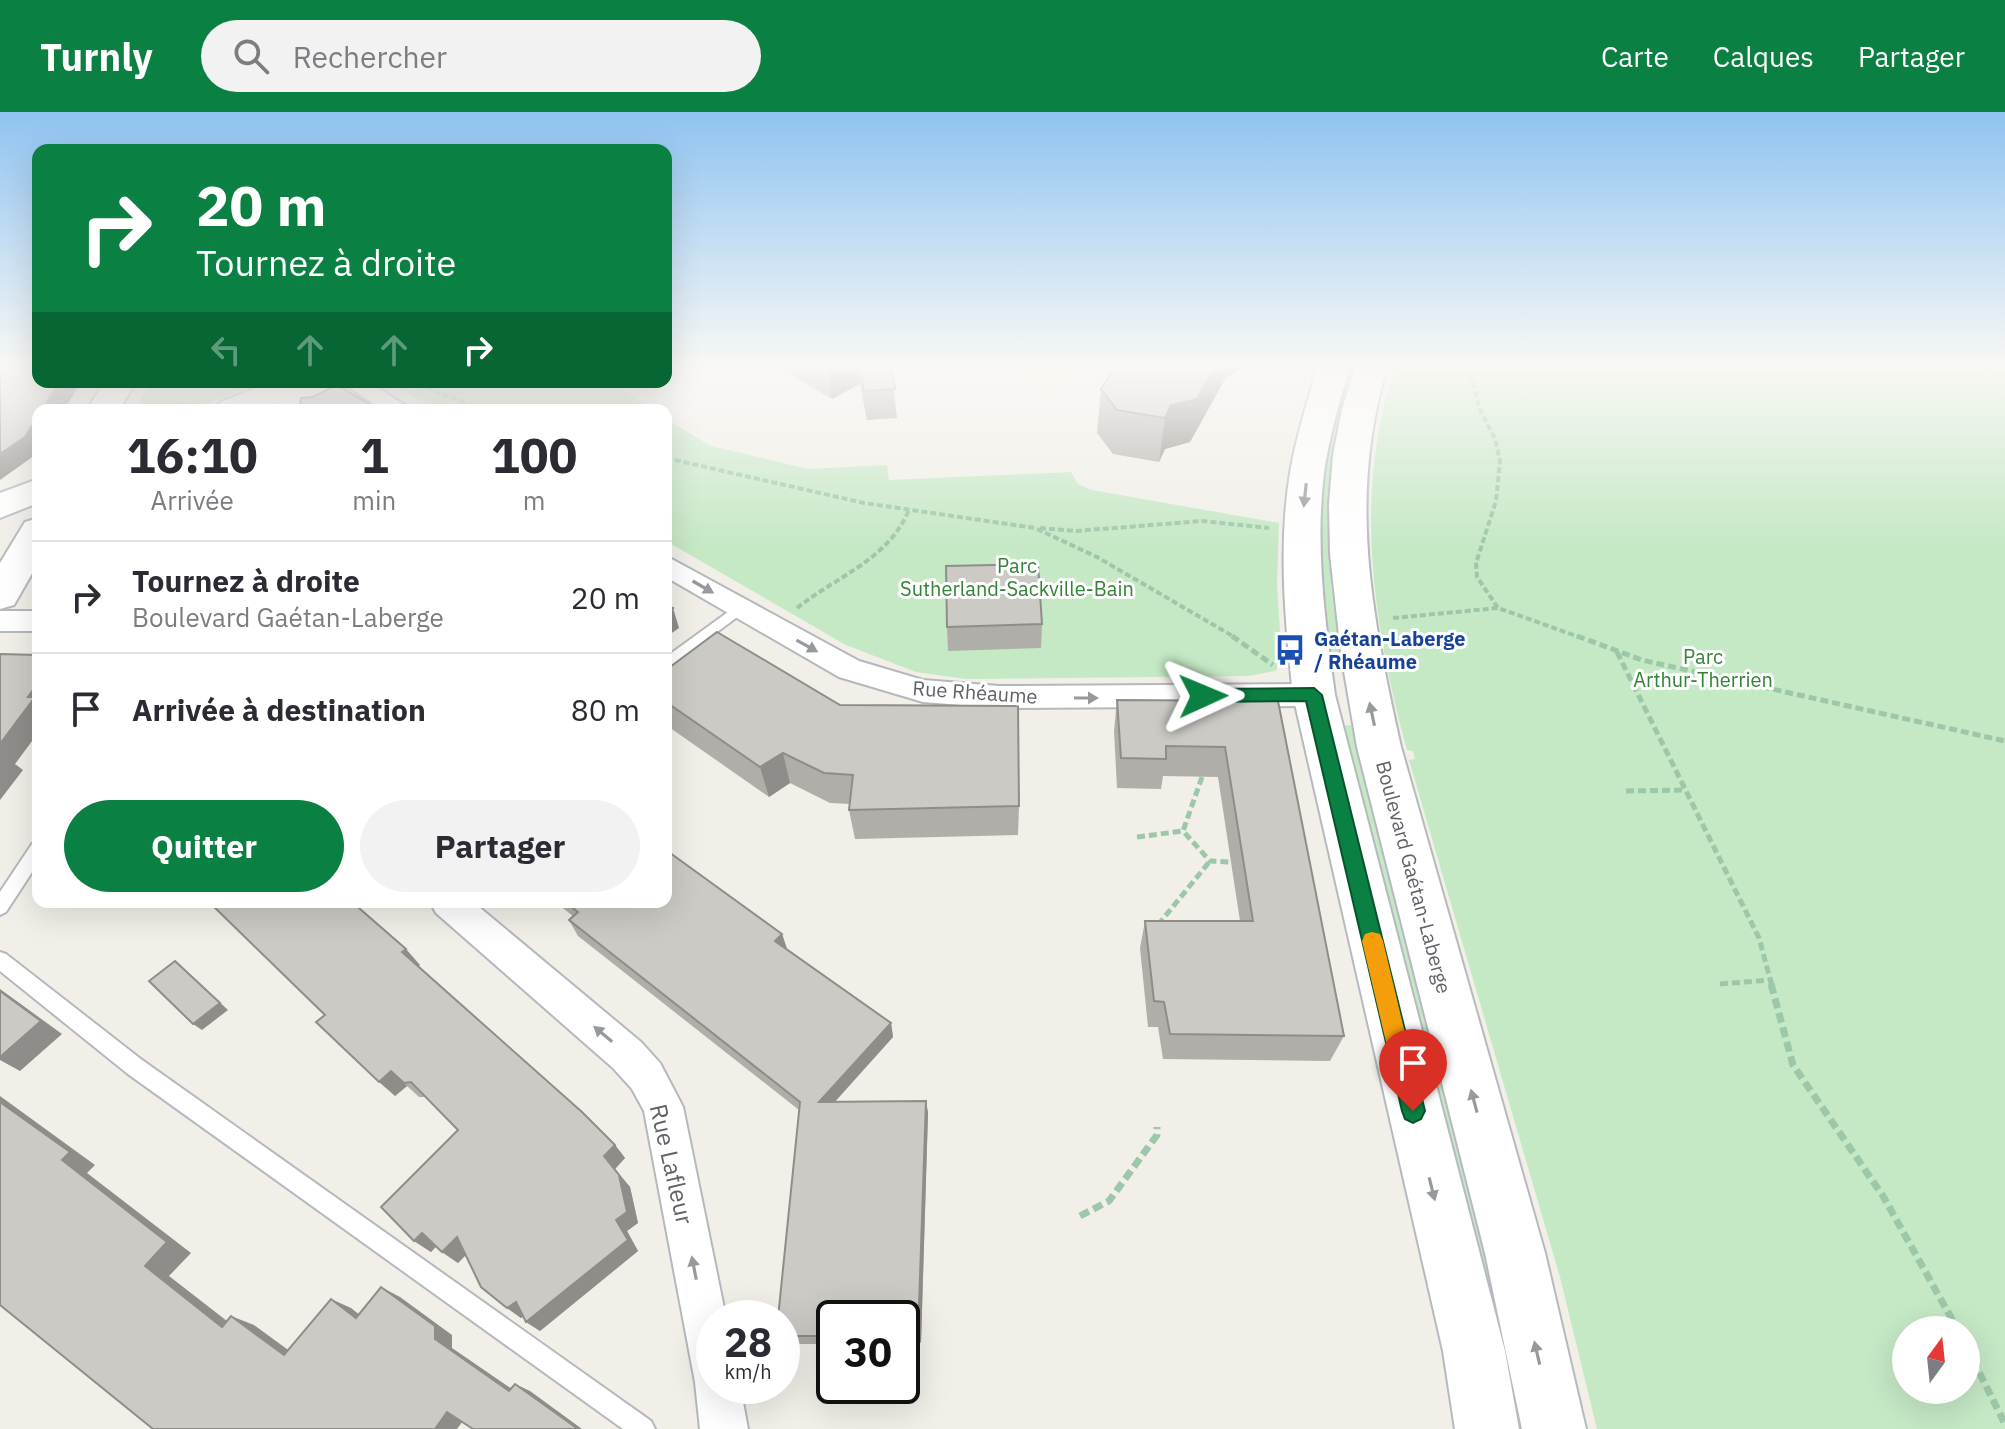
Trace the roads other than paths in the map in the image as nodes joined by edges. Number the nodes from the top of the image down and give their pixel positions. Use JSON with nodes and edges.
{"nodes":[{"id":1,"x":1317,"y":426,"type":"edge"},
{"id":2,"x":1355,"y":426,"type":"edge"},
{"id":3,"x":32,"y":493,"type":"edge"},
{"id":4,"x":0,"y":507,"type":"edge"},
{"id":5,"x":32,"y":525,"type":"edge"},
{"id":6,"x":0,"y":538,"type":"edge"},
{"id":7,"x":32,"y":540,"type":"edge"},
{"id":8,"x":672,"y":569,"type":"edge"},
{"id":9,"x":0,"y":596,"type":"edge"},
{"id":10,"x":739,"y":609,"type":"junction"},
{"id":11,"x":0,"y":621,"type":"edge"},
{"id":12,"x":32,"y":621,"type":"edge"},
{"id":13,"x":672,"y":660,"type":"edge"},
{"id":14,"x":1298,"y":683,"type":"junction"},
{"id":15,"x":32,"y":858,"type":"edge"},
{"id":16,"x":0,"y":907,"type":"edge"},
{"id":17,"x":455,"y":908,"type":"edge"},
{"id":18,"x":0,"y":960,"type":"edge"},
{"id":19,"x":700,"y":1300,"type":"edge"},
{"id":20,"x":643,"y":1429,"type":"edge"},
{"id":21,"x":1487,"y":1429,"type":"edge"},
{"id":22,"x":1554,"y":1429,"type":"edge"}],
"edges":[{"from":1,"to":14,"type":"main road","one_way":true},
{"from":22,"to":2,"type":"main road","name":"Boulevard Gaétan-Laberge","one_way":true},
{"from":3,"to":4,"type":"main road"},
{"from":5,"to":6,"type":"main road"},
{"from":7,"to":9,"type":"main road"},
{"from":8,"to":10,"type":"street","name":"Rue Rhéaume","one_way":true},
{"from":10,"to":13,"type":"lane"},
{"from":10,"to":14,"type":"street","name":"Rue Rhéaume","one_way":true},
{"from":11,"to":12,"type":"street"},
{"from":14,"to":21,"type":"main road","one_way":true},
{"from":15,"to":16,"type":"lane"},
{"from":19,"to":17,"type":"street","name":"Rue Lafleur","one_way":true},
{"from":18,"to":20,"type":"lane"}]}
